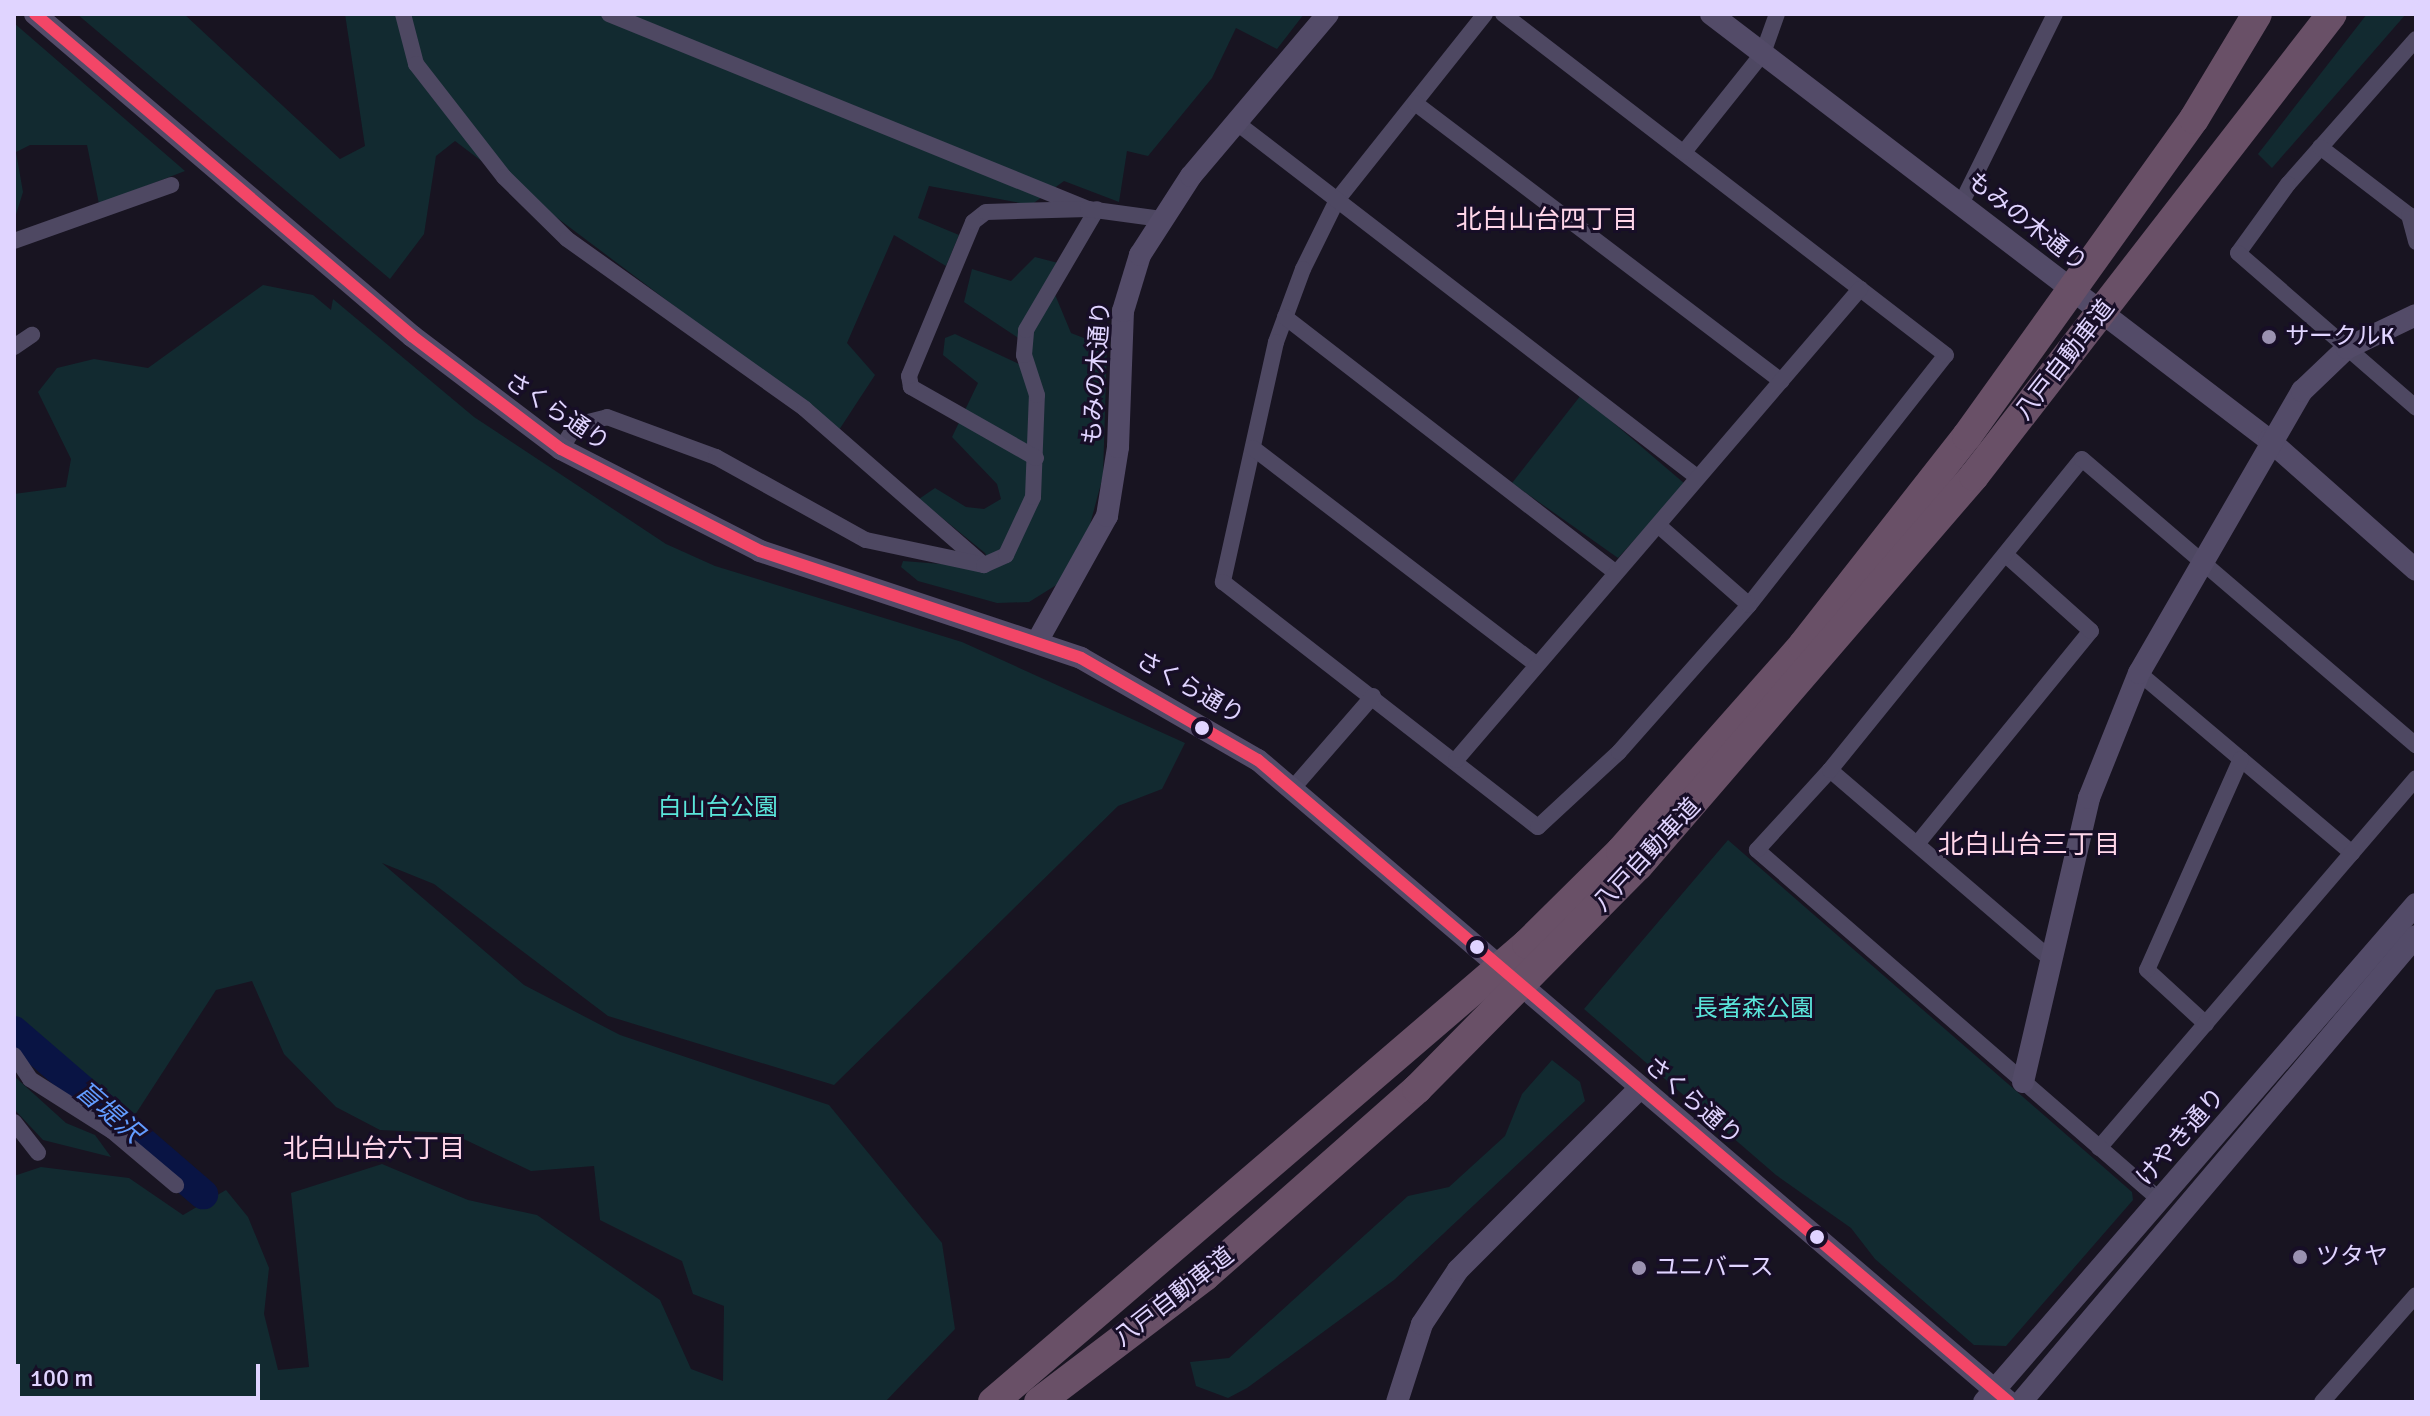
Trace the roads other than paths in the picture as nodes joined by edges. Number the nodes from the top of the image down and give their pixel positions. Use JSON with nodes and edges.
{"nodes":[{"id":1,"x":35,"y":14,"type":"edge"},
{"id":2,"x":403,"y":14,"type":"edge"},
{"id":3,"x":609,"y":14,"type":"edge"},
{"id":4,"x":1328,"y":14,"type":"edge"},
{"id":5,"x":1485,"y":14,"type":"edge"},
{"id":6,"x":1503,"y":14,"type":"edge"},
{"id":7,"x":1711,"y":14,"type":"edge"},
{"id":8,"x":1777,"y":14,"type":"edge"},
{"id":9,"x":2055,"y":14,"type":"edge"},
{"id":10,"x":2236,"y":14,"type":"edge"},
{"id":11,"x":2257,"y":14,"type":"edge"},
{"id":12,"x":2315,"y":14,"type":"edge"},
{"id":13,"x":2332,"y":14,"type":"edge"},
{"id":14,"x":2413,"y":48,"type":"edge"},
{"id":15,"x":1763,"y":53,"type":"junction"},
{"id":16,"x":1415,"y":103,"type":"junction"},
{"id":17,"x":1237,"y":123,"type":"junction"},
{"id":18,"x":2320,"y":147,"type":"junction"},
{"id":19,"x":1684,"y":152,"type":"junction"},
{"id":20,"x":171,"y":185,"type":"dead end"},
{"id":21,"x":1337,"y":200,"type":"junction"},
{"id":22,"x":1961,"y":204,"type":"junction"},
{"id":23,"x":1092,"y":209,"type":"junction"},
{"id":24,"x":2413,"y":214,"type":"edge"},
{"id":25,"x":1161,"y":219,"type":"junction"},
{"id":26,"x":2169,"y":224,"type":"junction"},
{"id":27,"x":14,"y":241,"type":"edge"},
{"id":28,"x":2416,"y":242,"type":"edge"},
{"id":29,"x":2102,"y":248,"type":"junction"},
{"id":30,"x":1860,"y":289,"type":"junction"},
{"id":31,"x":2416,"y":315,"type":"edge"},
{"id":32,"x":1285,"y":317,"type":"junction"},
{"id":33,"x":32,"y":335,"type":"dead end"},
{"id":34,"x":14,"y":347,"type":"edge"},
{"id":35,"x":2347,"y":348,"type":"junction"},
{"id":36,"x":1781,"y":381,"type":"junction"},
{"id":37,"x":2416,"y":408,"type":"edge"},
{"id":38,"x":2269,"y":440,"type":"junction"},
{"id":39,"x":1253,"y":448,"type":"junction"},
{"id":40,"x":561,"y":449,"type":"junction"},
{"id":41,"x":1036,"y":458,"type":"junction"},
{"id":42,"x":1697,"y":477,"type":"junction"},
{"id":43,"x":1658,"y":525,"type":"junction"},
{"id":44,"x":2007,"y":556,"type":"junction"},
{"id":45,"x":2201,"y":558,"type":"junction"},
{"id":46,"x":984,"y":565,"type":"junction"},
{"id":47,"x":2416,"y":570,"type":"edge"},
{"id":48,"x":1615,"y":572,"type":"junction"},
{"id":49,"x":1749,"y":605,"type":"junction"},
{"id":50,"x":1038,"y":640,"type":"junction"},
{"id":51,"x":1536,"y":664,"type":"junction"},
{"id":52,"x":2139,"y":673,"type":"junction"},
{"id":53,"x":1373,"y":696,"type":"junction"},
{"id":54,"x":2416,"y":745,"type":"edge"},
{"id":55,"x":2241,"y":759,"type":"junction"},
{"id":56,"x":1456,"y":760,"type":"junction"},
{"id":57,"x":1830,"y":770,"type":"junction"},
{"id":58,"x":2416,"y":778,"type":"edge"},
{"id":59,"x":1293,"y":788,"type":"junction"},
{"id":60,"x":1917,"y":844,"type":"junction"},
{"id":61,"x":2352,"y":853,"type":"junction"},
{"id":62,"x":2416,"y":904,"type":"edge"},
{"id":63,"x":2416,"y":936,"type":"edge"},
{"id":64,"x":2052,"y":960,"type":"junction"},
{"id":65,"x":2206,"y":1024,"type":"junction"},
{"id":66,"x":14,"y":1055,"type":"edge"},
{"id":67,"x":2023,"y":1082,"type":"junction"},
{"id":68,"x":1639,"y":1089,"type":"junction"},
{"id":69,"x":14,"y":1122,"type":"edge"},
{"id":70,"x":2099,"y":1148,"type":"junction"},
{"id":71,"x":38,"y":1153,"type":"dead end"},
{"id":72,"x":176,"y":1185,"type":"dead end"},
{"id":73,"x":2160,"y":1200,"type":"junction"},
{"id":74,"x":2416,"y":1295,"type":"edge"},
{"id":75,"x":1996,"y":1398,"type":"edge"},
{"id":76,"x":993,"y":1402,"type":"edge"},
{"id":77,"x":1039,"y":1402,"type":"edge"},
{"id":78,"x":1397,"y":1402,"type":"edge"},
{"id":79,"x":2021,"y":1402,"type":"edge"},
{"id":80,"x":2322,"y":1402,"type":"edge"}],
"edges":[{"from":1,"to":40,"type":"street","name":"さくら通り"},
{"from":2,"to":46,"type":"street"},
{"from":3,"to":23,"type":"street"},
{"from":4,"to":17,"type":"street","name":"もみの木通り"},
{"from":5,"to":16,"type":"street"},
{"from":6,"to":19,"type":"street"},
{"from":7,"to":15,"type":"street","name":"もみの木通り"},
{"from":8,"to":15,"type":"street"},
{"from":9,"to":22,"type":"street"},
{"from":10,"to":29,"type":"highway"},
{"from":11,"to":29,"type":"highway"},
{"from":12,"to":26,"type":"highway"},
{"from":13,"to":26,"type":"highway"},
{"from":14,"to":18,"type":"street"},
{"from":15,"to":19,"type":"street"},
{"from":15,"to":22,"type":"street","name":"もみの木通り"},
{"from":16,"to":21,"type":"street"},
{"from":16,"to":36,"type":"street"},
{"from":17,"to":21,"type":"street"},
{"from":17,"to":25,"type":"street","name":"もみの木通り"},
{"from":18,"to":24,"type":"street"},
{"from":18,"to":35,"type":"street"},
{"from":19,"to":30,"type":"street"},
{"from":20,"to":27,"type":"street"},
{"from":21,"to":32,"type":"street"},
{"from":21,"to":42,"type":"street"},
{"from":22,"to":38,"type":"street","name":"もみの木通り"},
{"from":23,"to":25,"type":"street"},
{"from":23,"to":41,"type":"street"},
{"from":23,"to":41,"type":"street"},
{"from":24,"to":28,"type":"street"},
{"from":25,"to":50,"type":"street","name":"もみの木通り"},
{"from":26,"to":77,"type":"highway","name":"八戸自動車道"},
{"from":29,"to":76,"type":"highway","name":"八戸自動車道"},
{"from":30,"to":36,"type":"street"},
{"from":30,"to":49,"type":"street"},
{"from":31,"to":35,"type":"street"},
{"from":32,"to":39,"type":"street"},
{"from":32,"to":48,"type":"street"},
{"from":33,"to":34,"type":"street"},
{"from":35,"to":37,"type":"street"},
{"from":35,"to":38,"type":"street"},
{"from":36,"to":42,"type":"street"},
{"from":38,"to":45,"type":"street"},
{"from":38,"to":47,"type":"street","name":"もみの木通り"},
{"from":39,"to":51,"type":"street"},
{"from":39,"to":53,"type":"street"},
{"from":40,"to":46,"type":"street"},
{"from":40,"to":50,"type":"street","name":"さくら通り"},
{"from":41,"to":46,"type":"street"},
{"from":42,"to":43,"type":"street"},
{"from":43,"to":48,"type":"street"},
{"from":43,"to":49,"type":"street"},
{"from":44,"to":45,"type":"street"},
{"from":44,"to":57,"type":"street"},
{"from":44,"to":60,"type":"street"},
{"from":45,"to":52,"type":"street"},
{"from":45,"to":54,"type":"street"},
{"from":48,"to":51,"type":"street"},
{"from":49,"to":56,"type":"street"},
{"from":50,"to":59,"type":"street","name":"さくら通り"},
{"from":51,"to":56,"type":"street"},
{"from":52,"to":55,"type":"street"},
{"from":52,"to":64,"type":"street"},
{"from":53,"to":56,"type":"street"},
{"from":53,"to":59,"type":"street"},
{"from":55,"to":61,"type":"street"},
{"from":55,"to":65,"type":"street"},
{"from":57,"to":60,"type":"street"},
{"from":57,"to":67,"type":"street"},
{"from":58,"to":61,"type":"street"},
{"from":59,"to":68,"type":"street","name":"さくら通り"},
{"from":60,"to":64,"type":"street"},
{"from":61,"to":65,"type":"street"},
{"from":62,"to":73,"type":"street","name":"けやき通り"},
{"from":63,"to":79,"type":"street","name":"けやき通り"},
{"from":64,"to":67,"type":"street"},
{"from":65,"to":70,"type":"street"},
{"from":66,"to":72,"type":"street"},
{"from":67,"to":70,"type":"street"},
{"from":68,"to":75,"type":"street","name":"さくら通り"},
{"from":68,"to":78,"type":"street"},
{"from":69,"to":71,"type":"street"},
{"from":70,"to":73,"type":"street"},
{"from":73,"to":75,"type":"street","name":"けやき通り"},
{"from":74,"to":80,"type":"street"}]}
